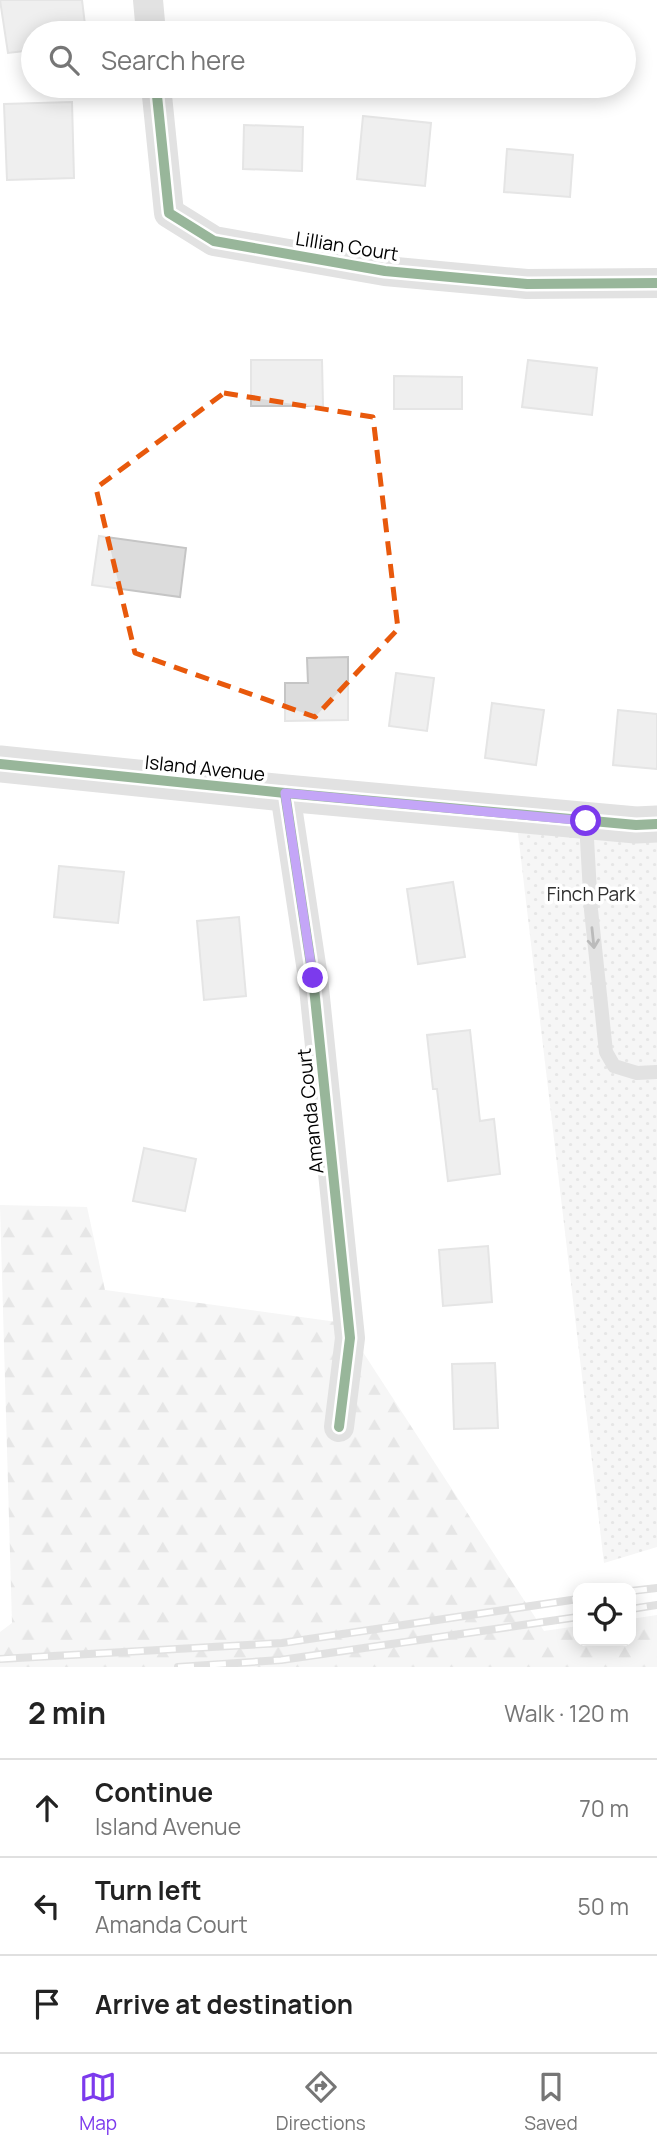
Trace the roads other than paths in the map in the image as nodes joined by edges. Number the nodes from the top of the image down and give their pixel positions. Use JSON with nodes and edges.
{"nodes":[{"id":1,"x":148,"y":0,"type":"edge"},
{"id":2,"x":150,"y":21,"type":"edge"},
{"id":3,"x":157,"y":98,"type":"edge"},
{"id":4,"x":657,"y":284,"type":"edge"},
{"id":5,"x":0,"y":764,"type":"edge"},
{"id":6,"x":285,"y":793,"type":"junction"},
{"id":7,"x":586,"y":821,"type":"junction"},
{"id":8,"x":657,"y":824,"type":"edge"},
{"id":9,"x":657,"y":1072,"type":"edge"},
{"id":10,"x":339,"y":1427,"type":"dead end"}],
"edges":[{"from":1,"to":2,"type":"street"},
{"from":3,"to":4,"type":"street","name":"Lillian Court"},
{"from":5,"to":6,"type":"street","name":"Island Avenue"},
{"from":6,"to":7,"type":"street","name":"Island Avenue"},
{"from":6,"to":10,"type":"street","name":"Amanda Court"},
{"from":7,"to":8,"type":"street","name":"Island Avenue"},
{"from":7,"to":9,"type":"lane","one_way":true}]}
